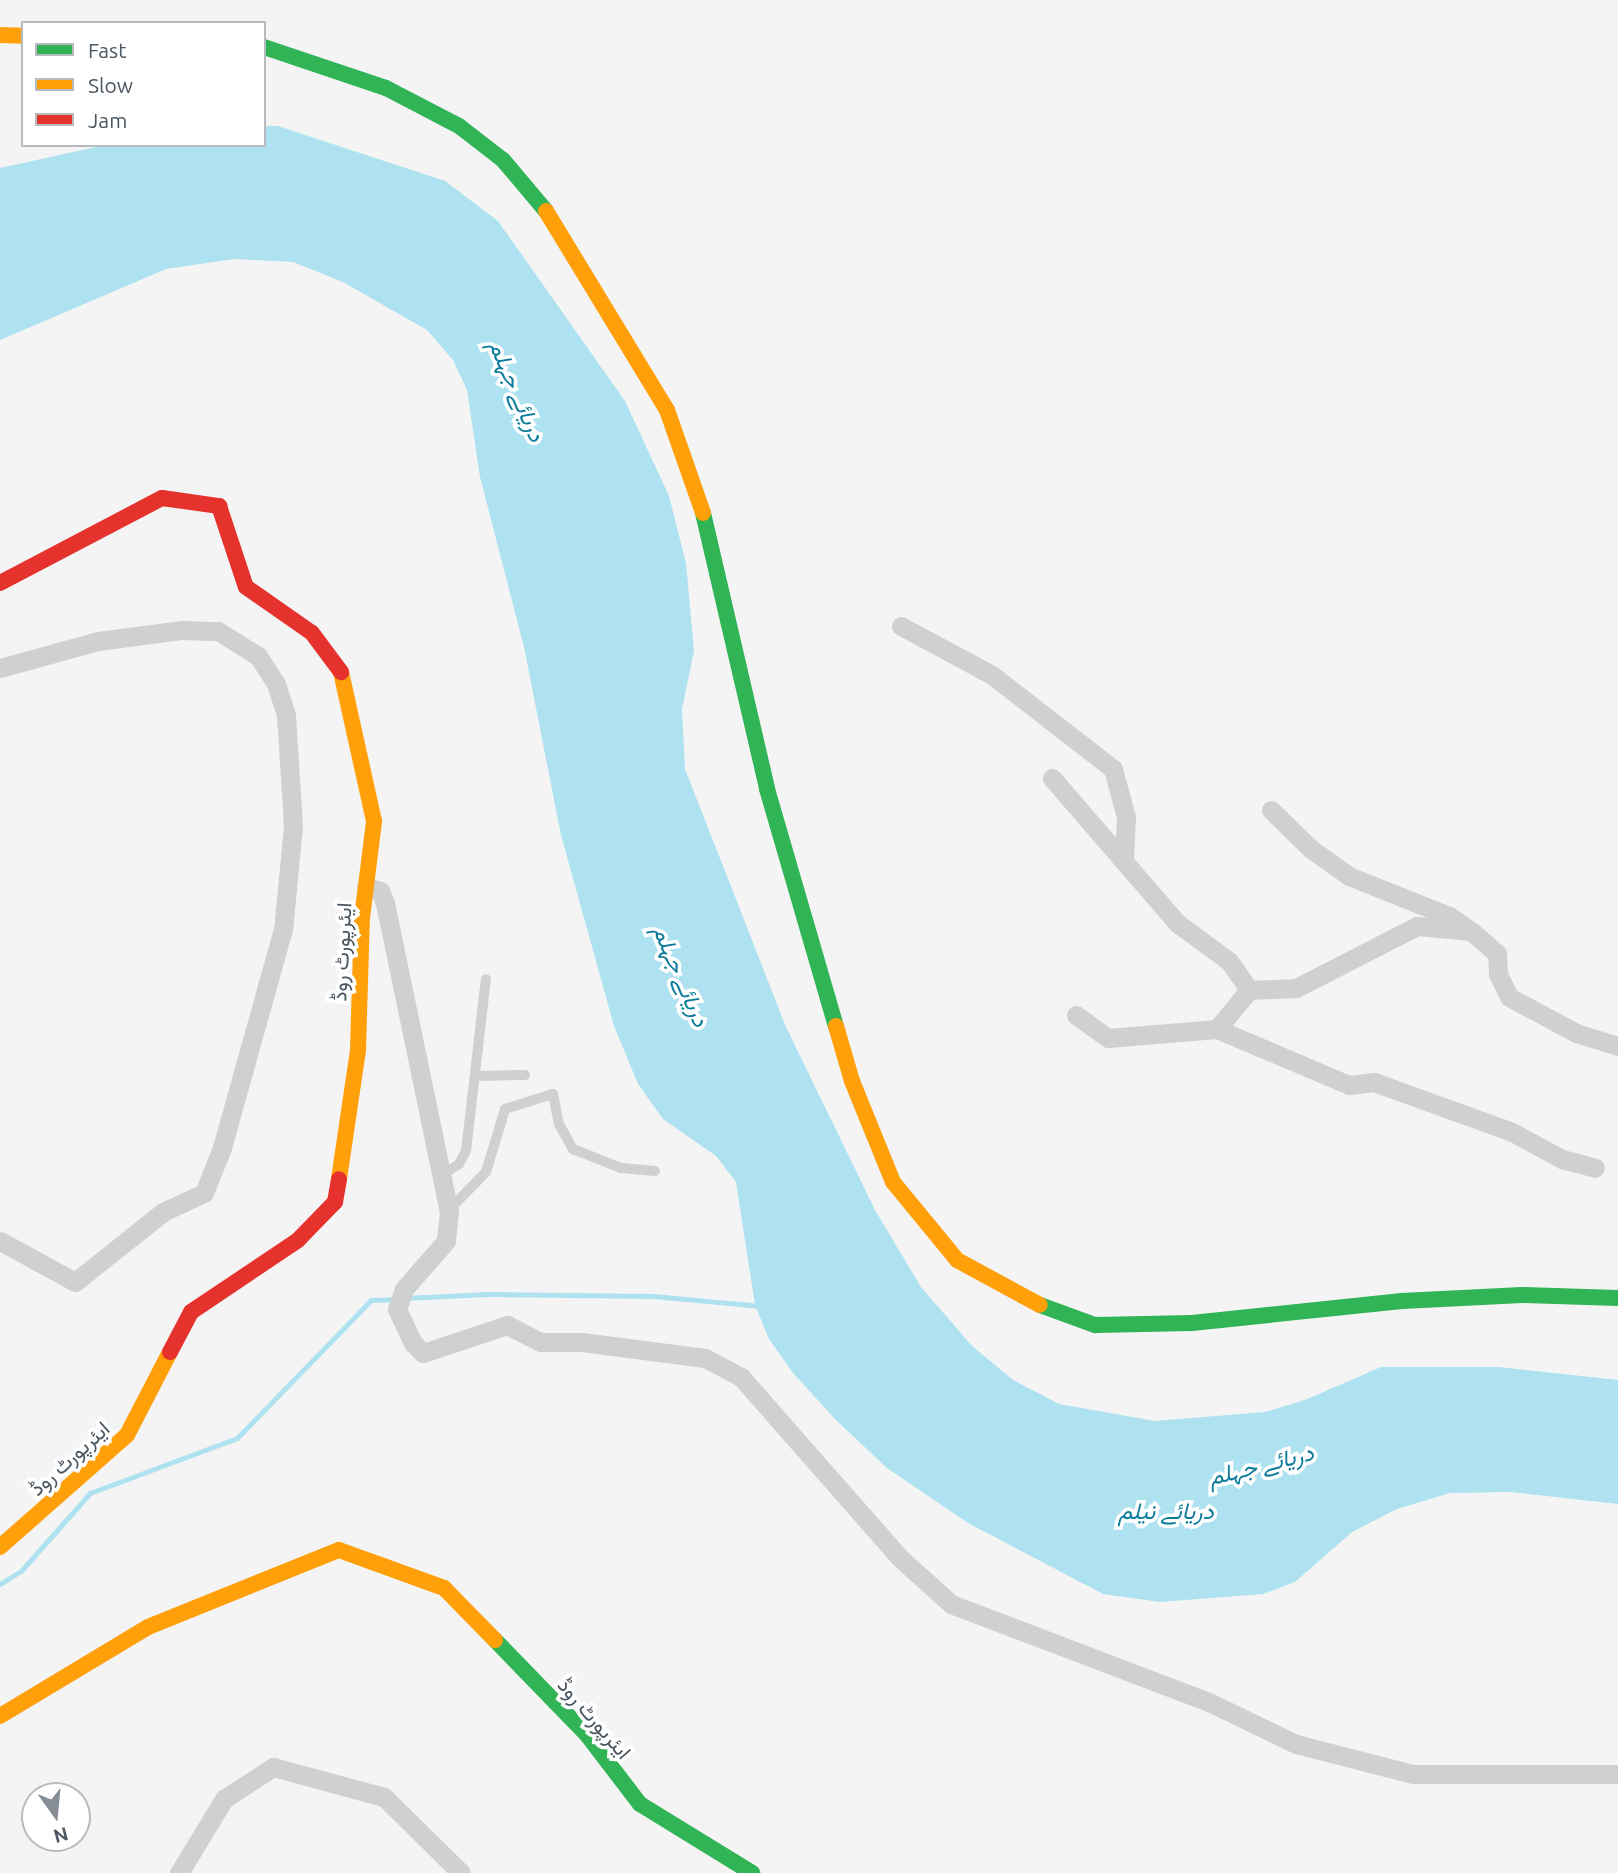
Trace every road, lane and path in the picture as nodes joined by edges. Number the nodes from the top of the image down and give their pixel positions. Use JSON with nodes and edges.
{"nodes":[{"id":1,"x":0,"y":35,"type":"edge"},
{"id":2,"x":21,"y":36,"type":"edge"},
{"id":3,"x":266,"y":48,"type":"edge"},
{"id":4,"x":0,"y":583,"type":"edge"},
{"id":5,"x":901,"y":626,"type":"dead end"},
{"id":6,"x":0,"y":668,"type":"edge"},
{"id":7,"x":1052,"y":778,"type":"dead end"},
{"id":8,"x":1271,"y":810,"type":"dead end"},
{"id":9,"x":1124,"y":859,"type":"junction"},
{"id":10,"x":366,"y":887,"type":"junction"},
{"id":11,"x":1471,"y":931,"type":"junction"},
{"id":12,"x":486,"y":979,"type":"dead end"},
{"id":13,"x":1249,"y":990,"type":"junction"},
{"id":14,"x":1076,"y":1015,"type":"dead end"},
{"id":15,"x":1217,"y":1028,"type":"junction"},
{"id":16,"x":1618,"y":1046,"type":"edge"},
{"id":17,"x":475,"y":1076,"type":"junction"},
{"id":18,"x":525,"y":1076,"type":"dead end"},
{"id":19,"x":1595,"y":1168,"type":"dead end"},
{"id":20,"x":655,"y":1171,"type":"dead end"},
{"id":21,"x":441,"y":1175,"type":"junction"},
{"id":22,"x":449,"y":1210,"type":"junction"},
{"id":23,"x":0,"y":1241,"type":"edge"},
{"id":24,"x":1618,"y":1297,"type":"edge"},
{"id":25,"x":0,"y":1547,"type":"edge"},
{"id":26,"x":0,"y":1716,"type":"edge"},
{"id":27,"x":1618,"y":1774,"type":"edge"},
{"id":28,"x":179,"y":1873,"type":"edge"},
{"id":29,"x":461,"y":1873,"type":"edge"},
{"id":30,"x":752,"y":1873,"type":"edge"}],
"edges":[{"from":1,"to":2,"type":"main road"},
{"from":3,"to":24,"type":"main road"},
{"from":4,"to":10,"type":"main road","name":"ایئرپورٹ روڈ"},
{"from":5,"to":9,"type":"street"},
{"from":6,"to":23,"type":"street"},
{"from":7,"to":9,"type":"street"},
{"from":8,"to":11,"type":"street"},
{"from":9,"to":13,"type":"street"},
{"from":10,"to":21,"type":"street"},
{"from":10,"to":25,"type":"main road","name":"ایئرپورٹ روڈ"},
{"from":11,"to":13,"type":"street"},
{"from":11,"to":16,"type":"street"},
{"from":12,"to":17,"type":"lane"},
{"from":13,"to":15,"type":"street"},
{"from":14,"to":15,"type":"street"},
{"from":15,"to":19,"type":"street"},
{"from":17,"to":18,"type":"lane"},
{"from":17,"to":21,"type":"lane"},
{"from":20,"to":22,"type":"lane"},
{"from":21,"to":22,"type":"street"},
{"from":22,"to":27,"type":"street"},
{"from":26,"to":30,"type":"main road","name":"ایئرپورٹ روڈ"},
{"from":28,"to":29,"type":"street"}]}
